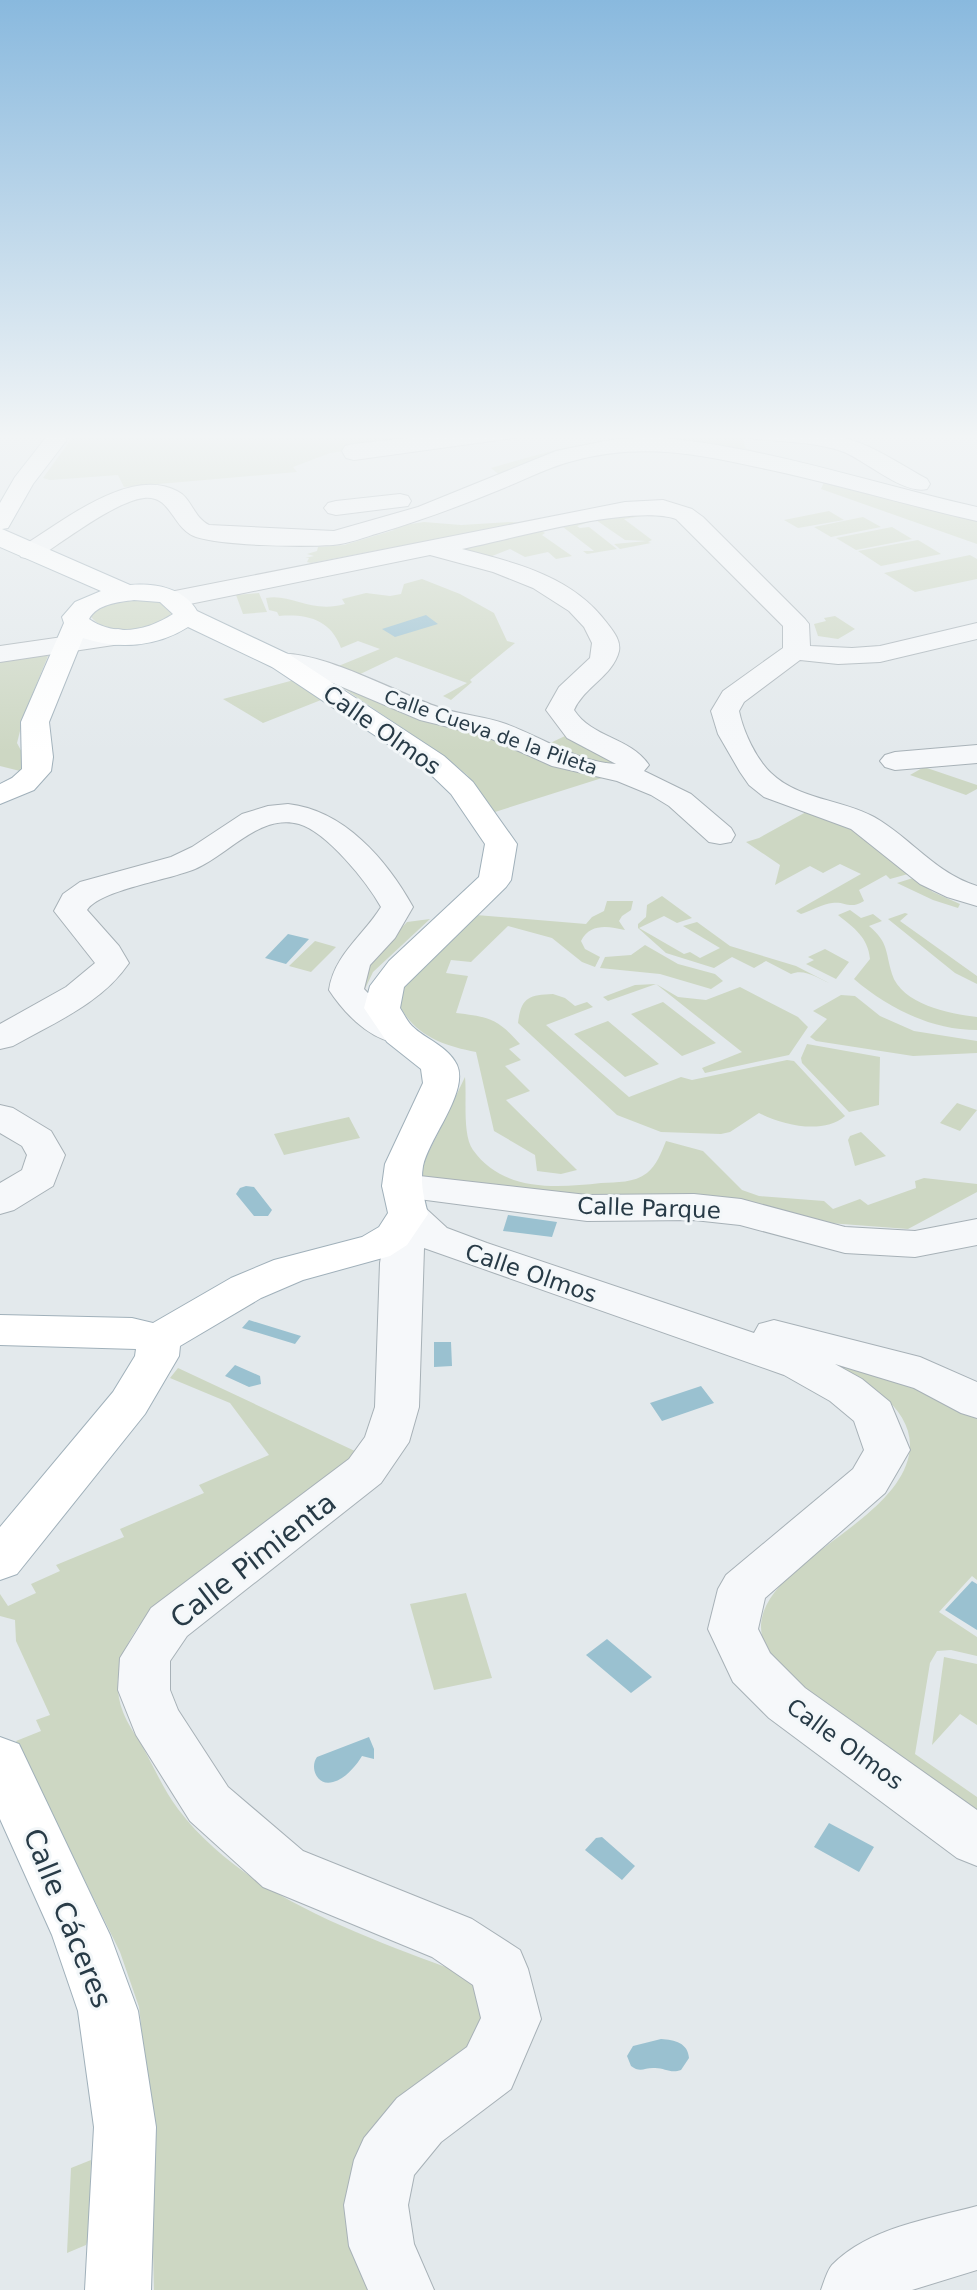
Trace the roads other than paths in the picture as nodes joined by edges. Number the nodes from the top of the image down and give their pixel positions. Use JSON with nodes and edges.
{"nodes":[{"id":1,"x":5,"y":540,"type":"edge"},
{"id":2,"x":50,"y":540,"type":"edge"},
{"id":3,"x":470,"y":540,"type":"edge"},
{"id":4,"x":710,"y":540,"type":"edge"},
{"id":5,"x":430,"y":548,"type":"junction"},
{"id":6,"x":30,"y":552,"type":"junction"},
{"id":7,"x":85,"y":575,"type":"junction"},
{"id":8,"x":127,"y":593,"type":"junction"},
{"id":9,"x":181,"y":608,"type":"junction"},
{"id":10,"x":75,"y":626,"type":"junction"},
{"id":11,"x":977,"y":631,"type":"edge"},
{"id":12,"x":117,"y":637,"type":"joint"},
{"id":13,"x":5,"y":649,"type":"edge"},
{"id":14,"x":795,"y":651,"type":"junction"},
{"id":15,"x":281,"y":661,"type":"junction"},
{"id":16,"x":977,"y":754,"type":"edge"},
{"id":17,"x":895,"y":761,"type":"dead end"},
{"id":18,"x":622,"y":774,"type":"junction"},
{"id":19,"x":0,"y":795,"type":"edge"},
{"id":20,"x":720,"y":835,"type":"dead end"},
{"id":21,"x":977,"y":896,"type":"edge"},
{"id":22,"x":400,"y":1034,"type":"junction"},
{"id":23,"x":0,"y":1038,"type":"edge"},
{"id":24,"x":0,"y":1115,"type":"edge"},
{"id":25,"x":405,"y":1200,"type":"junction"},
{"id":26,"x":0,"y":1201,"type":"edge"},
{"id":27,"x":977,"y":1232,"type":"edge"},
{"id":28,"x":0,"y":1330,"type":"edge"},
{"id":29,"x":159,"y":1339,"type":"junction"},
{"id":30,"x":729,"y":1339,"type":"junction"},
{"id":31,"x":977,"y":1402,"type":"edge"},
{"id":32,"x":0,"y":1561,"type":"edge"},
{"id":33,"x":6,"y":1787,"type":"edge"},
{"id":34,"x":977,"y":1841,"type":"edge"},
{"id":35,"x":977,"y":2238,"type":"edge"},
{"id":36,"x":118,"y":2290,"type":"edge"},
{"id":37,"x":401,"y":2290,"type":"edge"},
{"id":38,"x":854,"y":2290,"type":"edge"}],
"edges":[{"from":1,"to":6,"type":"main road"},
{"from":2,"to":6,"type":"street"},
{"from":3,"to":5,"type":"street"},
{"from":4,"to":14,"type":"street"},
{"from":5,"to":9,"type":"street"},
{"from":5,"to":18,"type":"street","name":"Calle Cueva de la Pileta"},
{"from":6,"to":7,"type":"main road"},
{"from":7,"to":8,"type":"main road"},
{"from":7,"to":10,"type":"main road"},
{"from":8,"to":9,"type":"main road","name":"Calle Olmos"},
{"from":8,"to":10,"type":"main road"},
{"from":9,"to":12,"type":"main road"},
{"from":9,"to":15,"type":"main road","name":"Calle Olmos"},
{"from":10,"to":12,"type":"street"},
{"from":10,"to":13,"type":"street"},
{"from":10,"to":19,"type":"main road"},
{"from":11,"to":14,"type":"street"},
{"from":14,"to":21,"type":"street"},
{"from":15,"to":18,"type":"street","name":"Calle Cueva de la Pileta"},
{"from":15,"to":22,"type":"main road","name":"Calle Olmos"},
{"from":16,"to":17,"type":"street"},
{"from":18,"to":20,"type":"street","name":"Calle Cueva de la Pileta"},
{"from":22,"to":23,"type":"street"},
{"from":22,"to":25,"type":"main road","name":"Calle Olmos"},
{"from":24,"to":26,"type":"street"},
{"from":25,"to":27,"type":"street","name":"Calle Parque"},
{"from":25,"to":29,"type":"main road"},
{"from":25,"to":30,"type":"street","name":"Calle Olmos"},
{"from":25,"to":37,"type":"street","name":"Calle Pimienta"},
{"from":28,"to":29,"type":"main road"},
{"from":29,"to":32,"type":"main road"},
{"from":30,"to":31,"type":"street"},
{"from":30,"to":34,"type":"street","name":"Calle Olmos"},
{"from":33,"to":36,"type":"main road","name":"Calle Cáceres"},
{"from":35,"to":38,"type":"street"}]}
